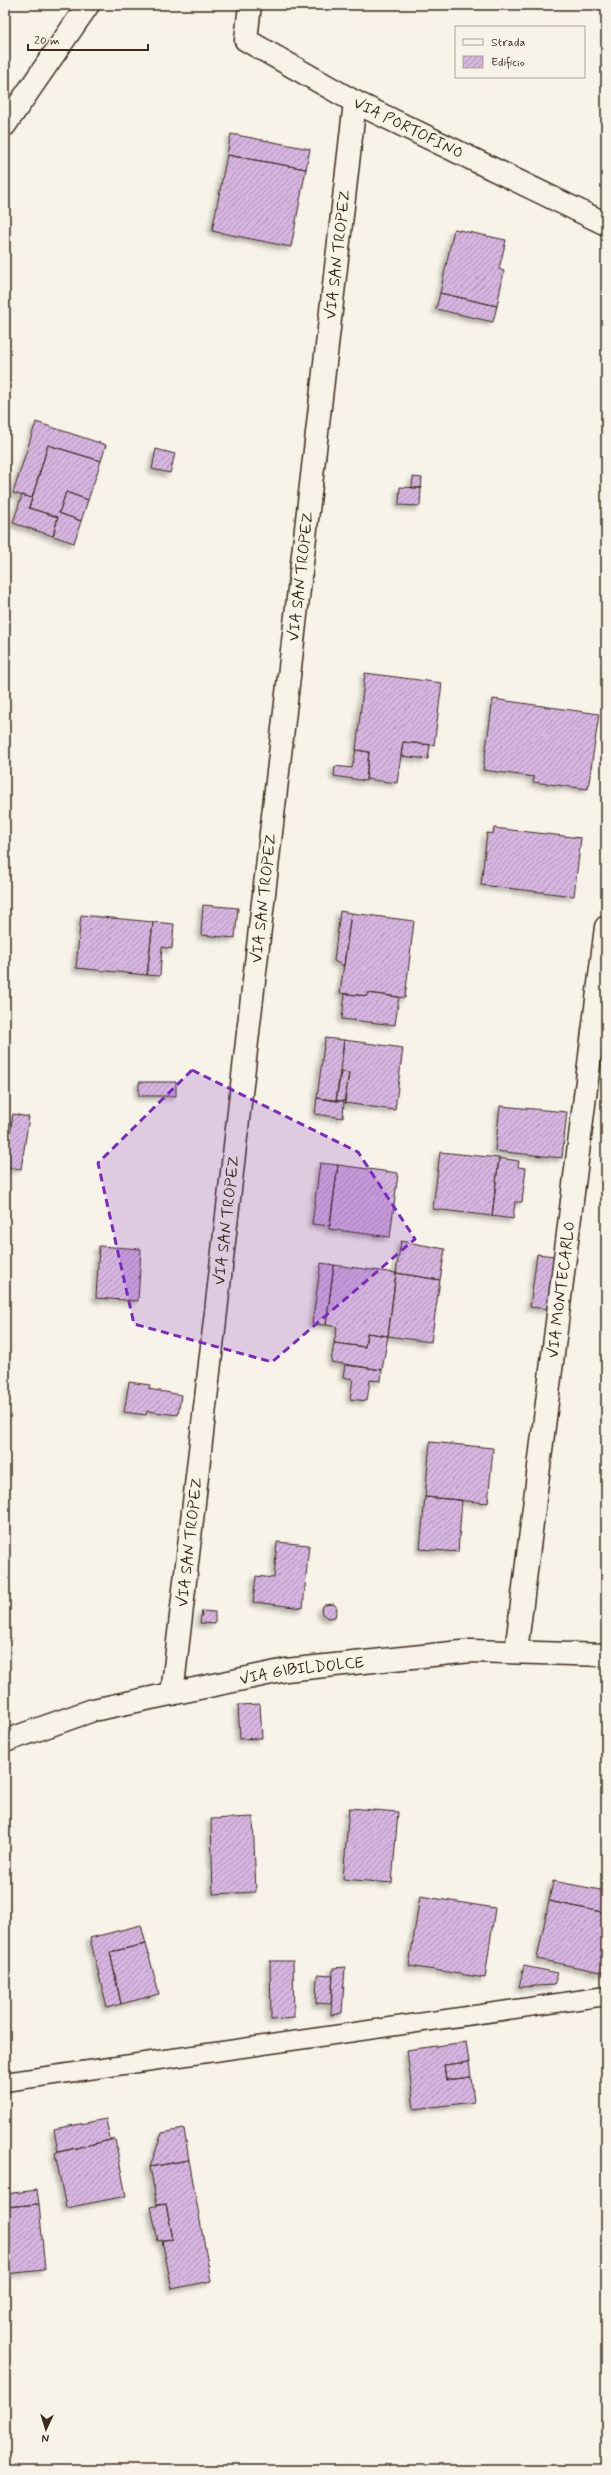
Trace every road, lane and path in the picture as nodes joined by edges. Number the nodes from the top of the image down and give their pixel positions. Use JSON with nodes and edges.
{"nodes":[{"id":1,"x":88,"y":5,"type":"edge"},
{"id":2,"x":250,"y":5,"type":"edge"},
{"id":3,"x":355,"y":102,"type":"junction"},
{"id":4,"x":5,"y":125,"type":"edge"},
{"id":5,"x":606,"y":224,"type":"edge"},
{"id":6,"x":606,"y":927,"type":"edge"},
{"id":7,"x":516,"y":1652,"type":"junction"},
{"id":8,"x":606,"y":1655,"type":"edge"},
{"id":9,"x":172,"y":1694,"type":"junction"},
{"id":10,"x":5,"y":1741,"type":"edge"},
{"id":11,"x":606,"y":1996,"type":"edge"},
{"id":12,"x":5,"y":2082,"type":"edge"}],
"edges":[{"from":1,"to":4,"type":"street"},
{"from":2,"to":3,"type":"street","name":"VIA PORTOFINO"},
{"from":3,"to":5,"type":"street","name":"VIA PORTOFINO"},
{"from":3,"to":9,"type":"street","name":"VIA SAN TROPEZ"},
{"from":6,"to":7,"type":"street","name":"VIA MONTECARLO"},
{"from":7,"to":8,"type":"street","name":"VIA GIBILDOLCE"},
{"from":7,"to":9,"type":"street","name":"VIA GIBILDOLCE"},
{"from":9,"to":10,"type":"street","name":"VIA GIBILDOLCE"},
{"from":11,"to":12,"type":"lane"}]}
